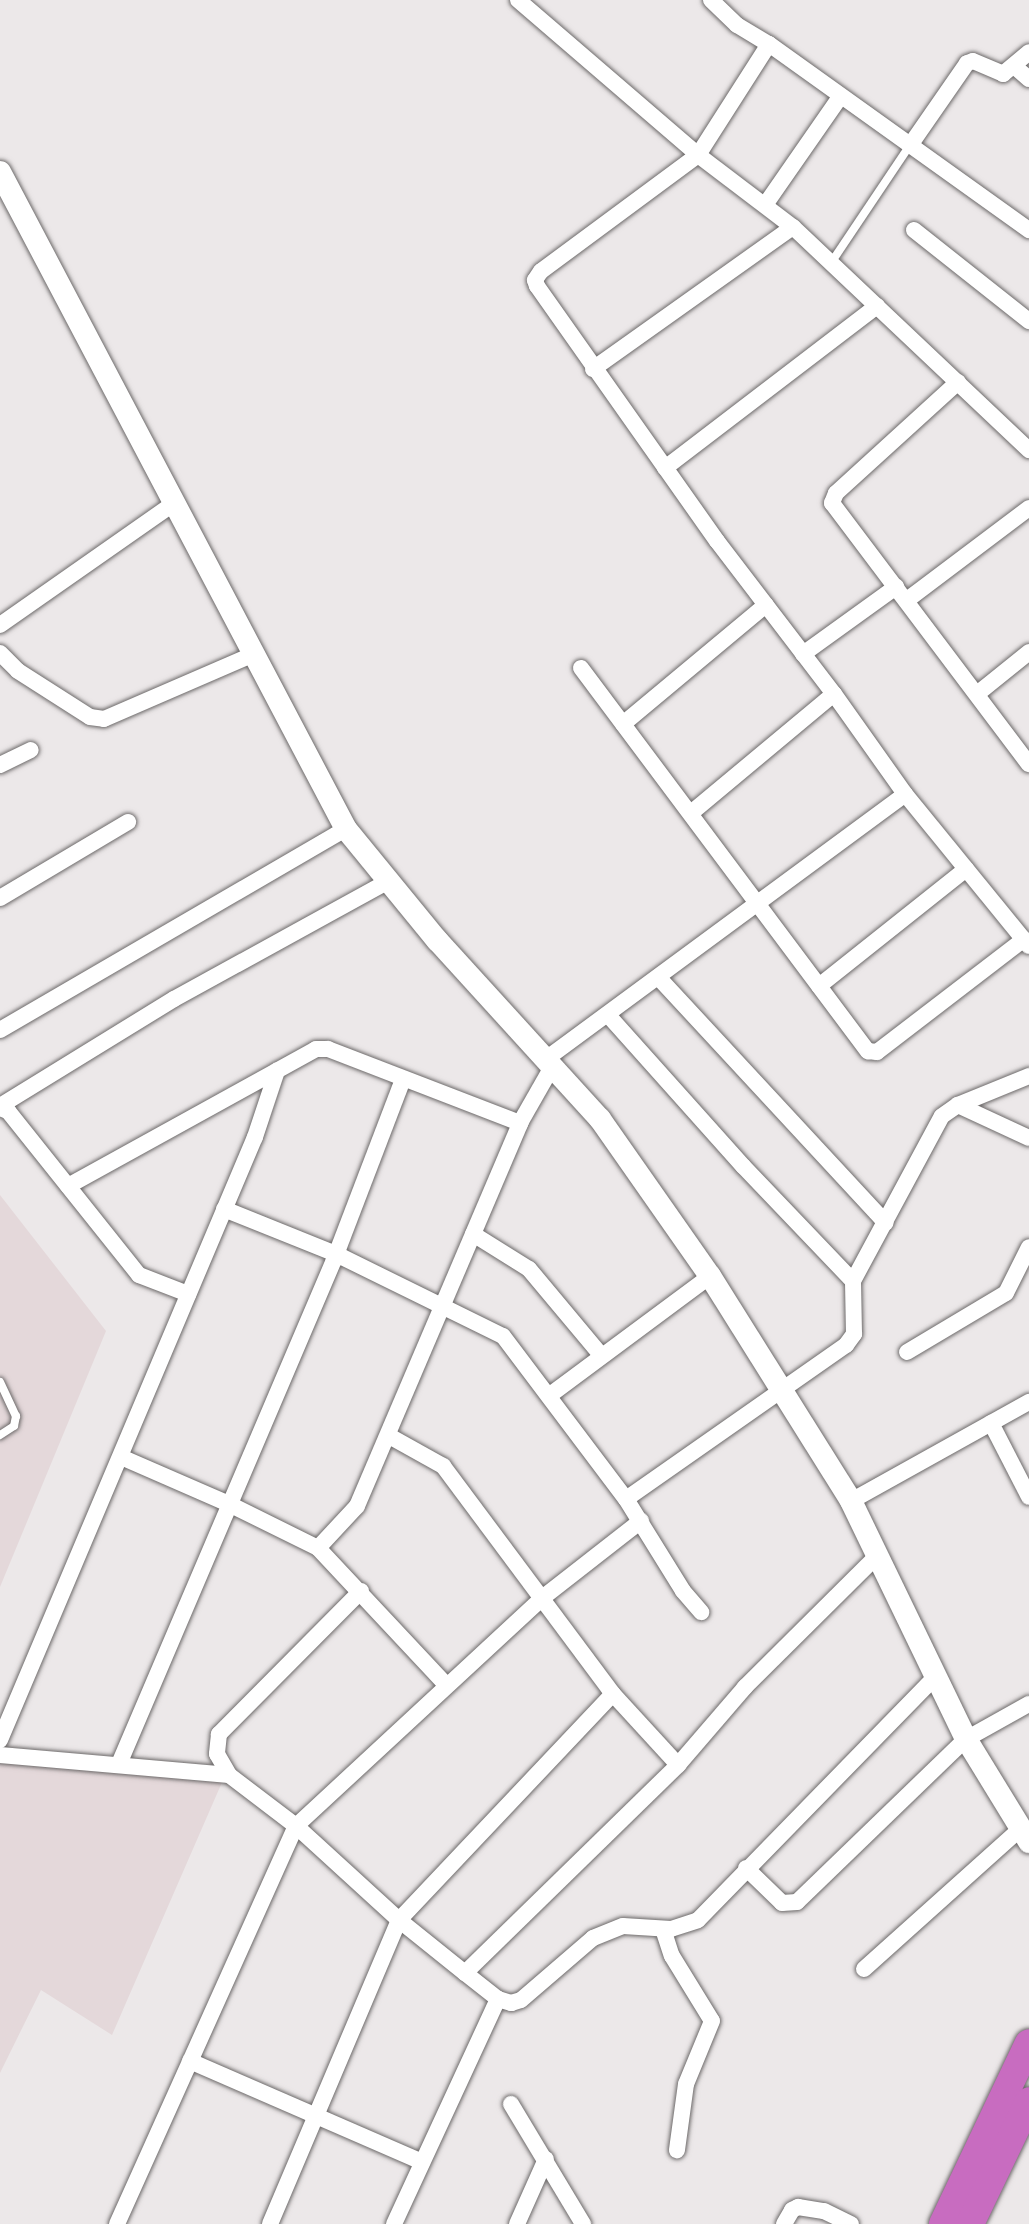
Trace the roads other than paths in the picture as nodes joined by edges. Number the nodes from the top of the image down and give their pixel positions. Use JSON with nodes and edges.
{"nodes":[{"id":1,"x":518,"y":0,"type":"edge"},
{"id":2,"x":711,"y":0,"type":"edge"},
{"id":3,"x":769,"y":44,"type":"junction"},
{"id":4,"x":1029,"y":52,"type":"edge"},
{"id":5,"x":1014,"y":66,"type":"junction"},
{"id":6,"x":1029,"y":79,"type":"edge"},
{"id":7,"x":840,"y":97,"type":"junction"},
{"id":8,"x":911,"y":144,"type":"junction"},
{"id":9,"x":698,"y":155,"type":"junction"},
{"id":10,"x":0,"y":172,"type":"edge"},
{"id":11,"x":765,"y":205,"type":"junction"},
{"id":12,"x":793,"y":227,"type":"junction"},
{"id":13,"x":914,"y":230,"type":"dead end"},
{"id":14,"x":1029,"y":230,"type":"edge"},
{"id":15,"x":831,"y":263,"type":"junction"},
{"id":16,"x":877,"y":306,"type":"junction"},
{"id":17,"x":1029,"y":321,"type":"edge"},
{"id":18,"x":593,"y":369,"type":"junction"},
{"id":19,"x":958,"y":382,"type":"junction"},
{"id":20,"x":1029,"y":450,"type":"edge"},
{"id":21,"x":665,"y":468,"type":"junction"},
{"id":22,"x":174,"y":503,"type":"junction"},
{"id":23,"x":1029,"y":508,"type":"edge"},
{"id":24,"x":902,"y":594,"type":"junction"},
{"id":25,"x":766,"y":605,"type":"junction"},
{"id":26,"x":0,"y":625,"type":"edge"},
{"id":27,"x":1029,"y":652,"type":"edge"},
{"id":28,"x":0,"y":653,"type":"edge"},
{"id":29,"x":254,"y":654,"type":"junction"},
{"id":30,"x":803,"y":654,"type":"junction"},
{"id":31,"x":581,"y":668,"type":"dead end"},
{"id":32,"x":834,"y":694,"type":"junction"},
{"id":33,"x":977,"y":694,"type":"junction"},
{"id":34,"x":623,"y":724,"type":"junction"},
{"id":35,"x":31,"y":750,"type":"dead end"},
{"id":36,"x":1029,"y":764,"type":"edge"},
{"id":37,"x":0,"y":765,"type":"edge"},
{"id":38,"x":905,"y":794,"type":"junction"},
{"id":39,"x":691,"y":813,"type":"junction"},
{"id":40,"x":128,"y":822,"type":"dead end"},
{"id":41,"x":346,"y":829,"type":"junction"},
{"id":42,"x":966,"y":869,"type":"junction"},
{"id":43,"x":389,"y":881,"type":"junction"},
{"id":44,"x":0,"y":898,"type":"edge"},
{"id":45,"x":757,"y":905,"type":"junction"},
{"id":46,"x":1026,"y":942,"type":"edge"},
{"id":47,"x":658,"y":977,"type":"junction"},
{"id":48,"x":819,"y":986,"type":"junction"},
{"id":49,"x":608,"y":1015,"type":"junction"},
{"id":50,"x":0,"y":1030,"type":"edge"},
{"id":51,"x":549,"y":1063,"type":"junction"},
{"id":52,"x":277,"y":1071,"type":"junction"},
{"id":53,"x":1029,"y":1076,"type":"edge"},
{"id":54,"x":403,"y":1079,"type":"junction"},
{"id":55,"x":958,"y":1105,"type":"junction"},
{"id":56,"x":0,"y":1107,"type":"edge"},
{"id":57,"x":520,"y":1123,"type":"junction"},
{"id":58,"x":1029,"y":1138,"type":"edge"},
{"id":59,"x":68,"y":1186,"type":"junction"},
{"id":60,"x":224,"y":1209,"type":"junction"},
{"id":61,"x":886,"y":1223,"type":"junction"},
{"id":62,"x":473,"y":1234,"type":"junction"},
{"id":63,"x":1029,"y":1247,"type":"edge"},
{"id":64,"x":336,"y":1254,"type":"junction"},
{"id":65,"x":710,"y":1276,"type":"junction"},
{"id":66,"x":853,"y":1281,"type":"junction"},
{"id":67,"x":188,"y":1294,"type":"junction"},
{"id":68,"x":443,"y":1306,"type":"junction"},
{"id":69,"x":907,"y":1352,"type":"dead end"},
{"id":70,"x":600,"y":1354,"type":"junction"},
{"id":71,"x":0,"y":1382,"type":"edge"},
{"id":72,"x":781,"y":1394,"type":"junction"},
{"id":73,"x":550,"y":1395,"type":"junction"},
{"id":74,"x":1029,"y":1402,"type":"edge"},
{"id":75,"x":991,"y":1423,"type":"junction"},
{"id":76,"x":0,"y":1435,"type":"edge"},
{"id":77,"x":389,"y":1436,"type":"junction"},
{"id":78,"x":121,"y":1457,"type":"junction"},
{"id":79,"x":1029,"y":1497,"type":"edge"},
{"id":80,"x":626,"y":1499,"type":"junction"},
{"id":81,"x":851,"y":1501,"type":"junction"},
{"id":82,"x":229,"y":1504,"type":"junction"},
{"id":83,"x":641,"y":1521,"type":"junction"},
{"id":84,"x":318,"y":1548,"type":"junction"},
{"id":85,"x":876,"y":1557,"type":"junction"},
{"id":86,"x":361,"y":1591,"type":"junction"},
{"id":87,"x":541,"y":1599,"type":"junction"},
{"id":88,"x":701,"y":1612,"type":"dead end"},
{"id":89,"x":935,"y":1677,"type":"junction"},
{"id":90,"x":446,"y":1685,"type":"junction"},
{"id":91,"x":613,"y":1694,"type":"junction"},
{"id":92,"x":1029,"y":1704,"type":"edge"},
{"id":93,"x":966,"y":1739,"type":"junction"},
{"id":94,"x":0,"y":1740,"type":"edge"},
{"id":95,"x":0,"y":1755,"type":"edge"},
{"id":96,"x":119,"y":1764,"type":"junction"},
{"id":97,"x":678,"y":1765,"type":"junction"},
{"id":98,"x":229,"y":1775,"type":"junction"},
{"id":99,"x":296,"y":1826,"type":"junction"},
{"id":100,"x":1025,"y":1835,"type":"edge"},
{"id":101,"x":746,"y":1868,"type":"junction"},
{"id":102,"x":399,"y":1920,"type":"junction"},
{"id":103,"x":663,"y":1929,"type":"junction"},
{"id":104,"x":864,"y":1969,"type":"dead end"},
{"id":105,"x":465,"y":1973,"type":"junction"},
{"id":106,"x":498,"y":1999,"type":"junction"},
{"id":107,"x":1029,"y":2043,"type":"edge"},
{"id":108,"x":190,"y":2061,"type":"junction"},
{"id":109,"x":511,"y":2104,"type":"dead end"},
{"id":110,"x":318,"y":2115,"type":"junction"},
{"id":111,"x":1026,"y":2116,"type":"edge"},
{"id":112,"x":677,"y":2150,"type":"dead end"},
{"id":113,"x":546,"y":2159,"type":"junction"},
{"id":114,"x":422,"y":2162,"type":"junction"},
{"id":115,"x":272,"y":2220,"type":"edge"},
{"id":116,"x":117,"y":2224,"type":"edge"},
{"id":117,"x":290,"y":2224,"type":"edge"},
{"id":118,"x":394,"y":2224,"type":"edge"},
{"id":119,"x":517,"y":2224,"type":"edge"},
{"id":120,"x":583,"y":2224,"type":"edge"},
{"id":121,"x":784,"y":2224,"type":"edge"},
{"id":122,"x":851,"y":2224,"type":"edge"},
{"id":123,"x":943,"y":2224,"type":"edge"},
{"id":124,"x":970,"y":2224,"type":"edge"}],
"edges":[{"from":1,"to":9,"type":"street"},
{"from":2,"to":3,"type":"street"},
{"from":3,"to":7,"type":"street"},
{"from":3,"to":9,"type":"street"},
{"from":4,"to":5,"type":"street"},
{"from":5,"to":6,"type":"street"},
{"from":5,"to":8,"type":"street"},
{"from":7,"to":8,"type":"street"},
{"from":7,"to":11,"type":"street"},
{"from":8,"to":14,"type":"street"},
{"from":8,"to":15,"type":"lane"},
{"from":9,"to":11,"type":"street"},
{"from":9,"to":18,"type":"street"},
{"from":10,"to":22,"type":"street"},
{"from":11,"to":12,"type":"street"},
{"from":12,"to":15,"type":"street"},
{"from":12,"to":18,"type":"street"},
{"from":13,"to":17,"type":"street"},
{"from":15,"to":16,"type":"street"},
{"from":16,"to":19,"type":"street"},
{"from":16,"to":21,"type":"street"},
{"from":18,"to":21,"type":"street"},
{"from":19,"to":20,"type":"street"},
{"from":19,"to":24,"type":"street"},
{"from":21,"to":25,"type":"street"},
{"from":22,"to":26,"type":"street"},
{"from":22,"to":29,"type":"street"},
{"from":23,"to":24,"type":"street"},
{"from":24,"to":30,"type":"street"},
{"from":24,"to":33,"type":"street"},
{"from":25,"to":30,"type":"street"},
{"from":25,"to":34,"type":"street"},
{"from":27,"to":33,"type":"street"},
{"from":28,"to":29,"type":"street"},
{"from":29,"to":41,"type":"street"},
{"from":30,"to":32,"type":"street"},
{"from":31,"to":34,"type":"street"},
{"from":32,"to":38,"type":"street"},
{"from":32,"to":39,"type":"street"},
{"from":33,"to":36,"type":"street"},
{"from":34,"to":39,"type":"street"},
{"from":35,"to":37,"type":"street"},
{"from":38,"to":42,"type":"street"},
{"from":38,"to":45,"type":"street"},
{"from":39,"to":45,"type":"street"},
{"from":40,"to":44,"type":"street"},
{"from":41,"to":43,"type":"street"},
{"from":41,"to":50,"type":"street"},
{"from":42,"to":46,"type":"street"},
{"from":42,"to":48,"type":"street"},
{"from":43,"to":51,"type":"street"},
{"from":43,"to":56,"type":"street"},
{"from":45,"to":47,"type":"street"},
{"from":45,"to":48,"type":"street"},
{"from":46,"to":48,"type":"street"},
{"from":47,"to":49,"type":"street"},
{"from":47,"to":61,"type":"street"},
{"from":49,"to":51,"type":"street"},
{"from":49,"to":66,"type":"street"},
{"from":51,"to":57,"type":"street"},
{"from":51,"to":65,"type":"street"},
{"from":52,"to":54,"type":"street"},
{"from":52,"to":59,"type":"street"},
{"from":52,"to":60,"type":"street"},
{"from":53,"to":55,"type":"street"},
{"from":54,"to":57,"type":"street"},
{"from":54,"to":64,"type":"street"},
{"from":55,"to":58,"type":"street"},
{"from":55,"to":61,"type":"street"},
{"from":56,"to":59,"type":"street"},
{"from":57,"to":62,"type":"street"},
{"from":59,"to":67,"type":"street"},
{"from":60,"to":64,"type":"street"},
{"from":60,"to":67,"type":"street"},
{"from":61,"to":66,"type":"street"},
{"from":62,"to":68,"type":"street"},
{"from":62,"to":70,"type":"street"},
{"from":63,"to":69,"type":"street"},
{"from":64,"to":68,"type":"street"},
{"from":64,"to":82,"type":"street"},
{"from":65,"to":70,"type":"street"},
{"from":65,"to":72,"type":"street"},
{"from":66,"to":72,"type":"street"},
{"from":67,"to":78,"type":"street"},
{"from":68,"to":73,"type":"street"},
{"from":68,"to":77,"type":"street"},
{"from":70,"to":73,"type":"street"},
{"from":71,"to":76,"type":"lane"},
{"from":72,"to":80,"type":"street"},
{"from":72,"to":81,"type":"street"},
{"from":73,"to":80,"type":"street"},
{"from":74,"to":75,"type":"street"},
{"from":75,"to":79,"type":"street"},
{"from":75,"to":81,"type":"street"},
{"from":77,"to":84,"type":"street"},
{"from":77,"to":87,"type":"street"},
{"from":78,"to":82,"type":"street"},
{"from":78,"to":94,"type":"street"},
{"from":80,"to":83,"type":"street"},
{"from":81,"to":85,"type":"street"},
{"from":82,"to":84,"type":"street"},
{"from":82,"to":96,"type":"street"},
{"from":83,"to":87,"type":"street"},
{"from":83,"to":88,"type":"street"},
{"from":84,"to":86,"type":"street"},
{"from":85,"to":89,"type":"street"},
{"from":85,"to":97,"type":"street"},
{"from":86,"to":90,"type":"street"},
{"from":86,"to":98,"type":"street"},
{"from":87,"to":90,"type":"street"},
{"from":87,"to":91,"type":"street"},
{"from":89,"to":93,"type":"street"},
{"from":89,"to":101,"type":"street"},
{"from":90,"to":99,"type":"street"},
{"from":91,"to":97,"type":"street"},
{"from":91,"to":102,"type":"street"},
{"from":92,"to":93,"type":"street"},
{"from":93,"to":100,"type":"street"},
{"from":93,"to":101,"type":"street"},
{"from":95,"to":96,"type":"street"},
{"from":96,"to":98,"type":"street"},
{"from":97,"to":105,"type":"street"},
{"from":98,"to":99,"type":"street"},
{"from":99,"to":102,"type":"street"},
{"from":99,"to":108,"type":"street"},
{"from":100,"to":104,"type":"street"},
{"from":101,"to":103,"type":"street"},
{"from":102,"to":105,"type":"street"},
{"from":102,"to":110,"type":"street"},
{"from":103,"to":106,"type":"street"},
{"from":103,"to":112,"type":"street"},
{"from":105,"to":106,"type":"street"},
{"from":106,"to":114,"type":"street"},
{"from":107,"to":123,"type":"highway"},
{"from":108,"to":110,"type":"street"},
{"from":108,"to":116,"type":"street"},
{"from":109,"to":113,"type":"street"},
{"from":110,"to":114,"type":"street"},
{"from":110,"to":115,"type":"street"},
{"from":111,"to":124,"type":"highway"},
{"from":113,"to":119,"type":"street"},
{"from":113,"to":120,"type":"street"},
{"from":114,"to":118,"type":"street"},
{"from":115,"to":117,"type":"street"},
{"from":121,"to":122,"type":"street"}]}
